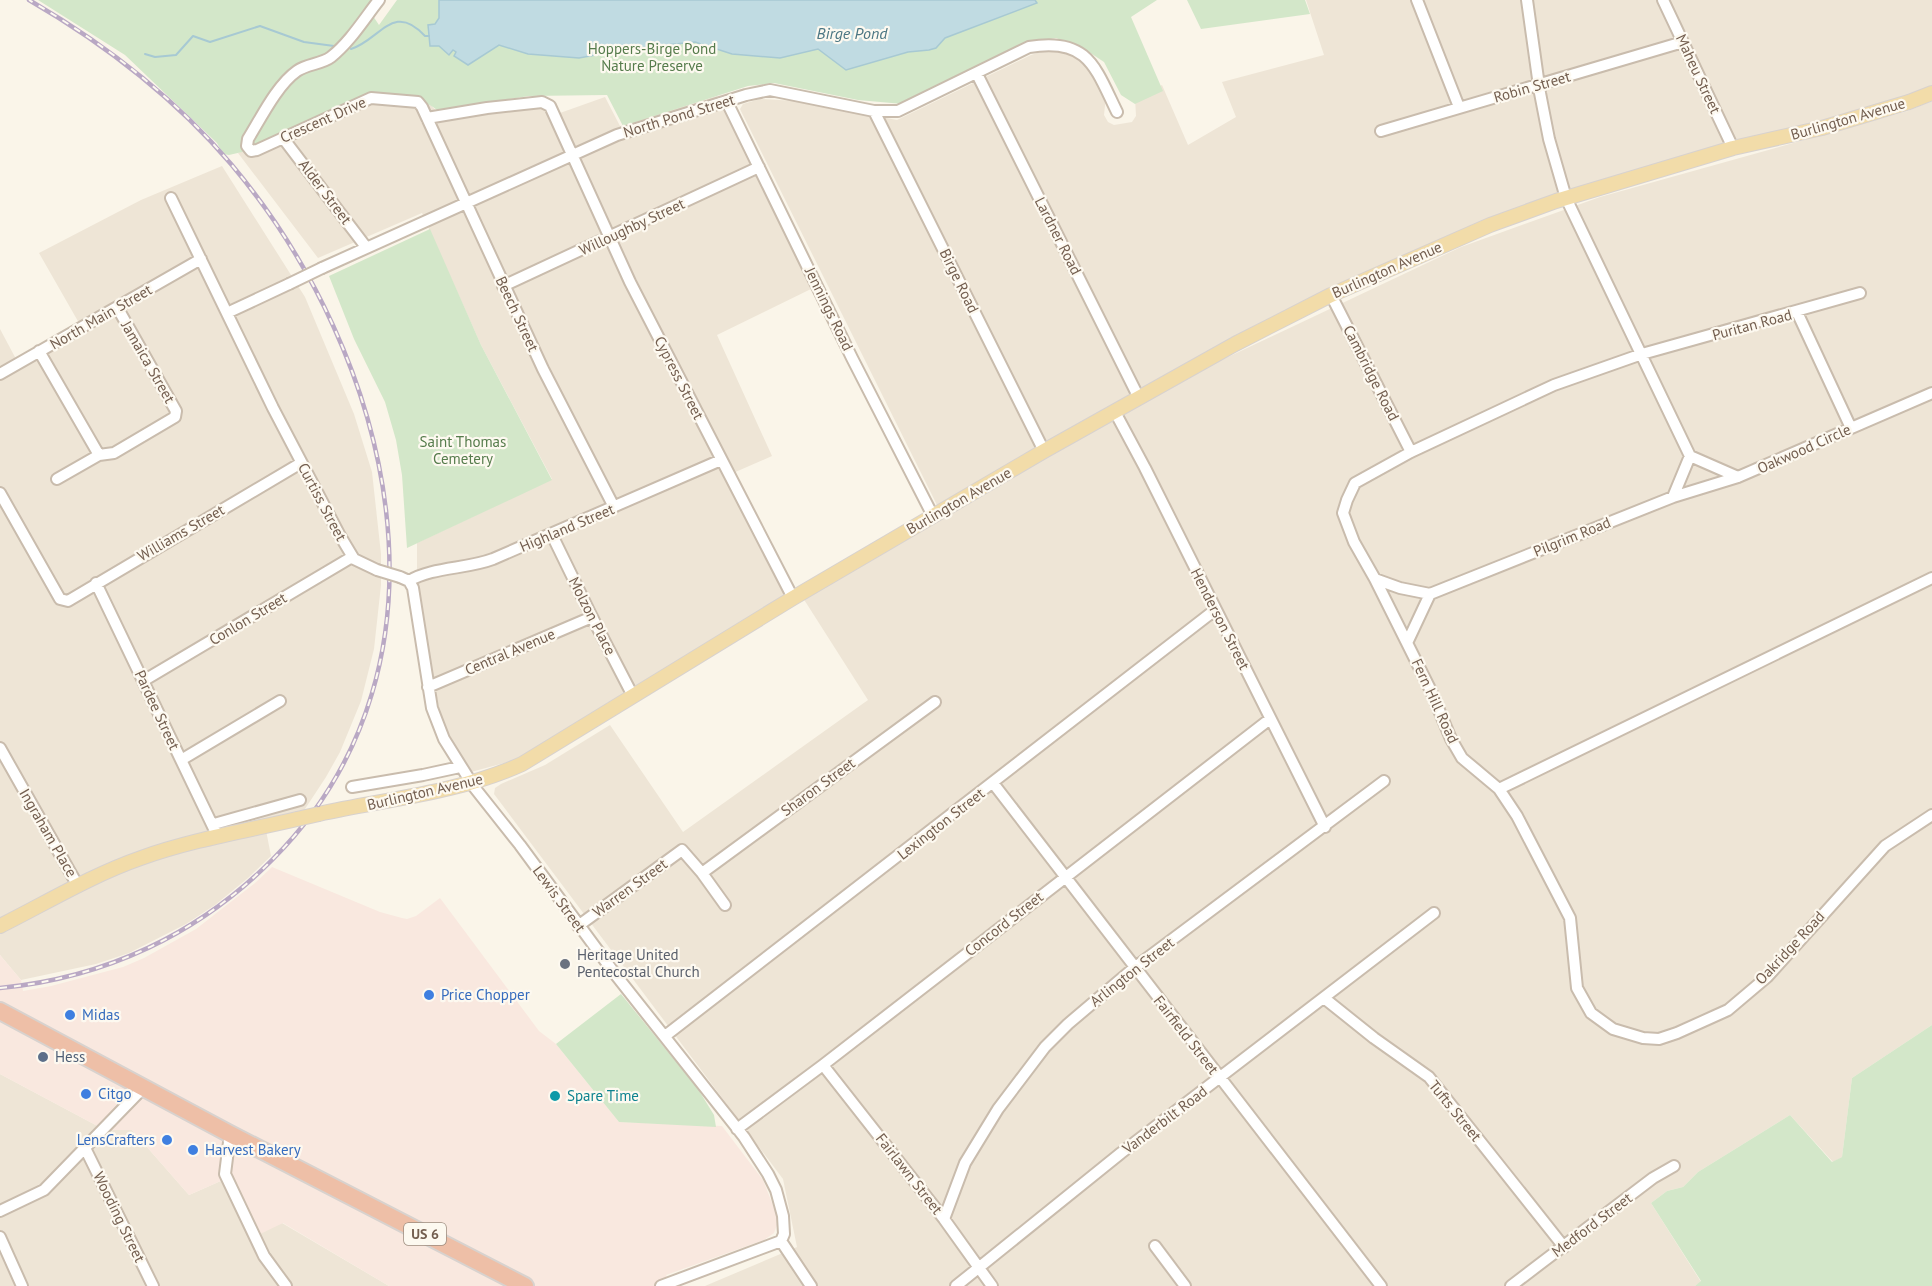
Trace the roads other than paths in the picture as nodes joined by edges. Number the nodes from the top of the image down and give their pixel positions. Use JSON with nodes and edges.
{"nodes":[{"id":1,"x":379,"y":0,"type":"edge"},
{"id":2,"x":1417,"y":0,"type":"edge"},
{"id":3,"x":1527,"y":0,"type":"edge"},
{"id":4,"x":1663,"y":0,"type":"edge"},
{"id":5,"x":1683,"y":42,"type":"junction"},
{"id":6,"x":977,"y":74,"type":"junction"},
{"id":7,"x":1539,"y":85,"type":"junction"},
{"id":8,"x":1932,"y":93,"type":"edge"},
{"id":9,"x":726,"y":102,"type":"junction"},
{"id":10,"x":1459,"y":107,"type":"junction"},
{"id":11,"x":874,"y":111,"type":"junction"},
{"id":12,"x":1117,"y":112,"type":"dead end"},
{"id":13,"x":427,"y":118,"type":"junction"},
{"id":14,"x":1381,"y":131,"type":"dead end"},
{"id":15,"x":284,"y":138,"type":"junction"},
{"id":16,"x":1734,"y":148,"type":"junction"},
{"id":17,"x":572,"y":155,"type":"junction"},
{"id":18,"x":759,"y":167,"type":"junction"},
{"id":19,"x":171,"y":198,"type":"dead end"},
{"id":20,"x":1566,"y":198,"type":"junction"},
{"id":21,"x":465,"y":202,"type":"junction"},
{"id":22,"x":609,"y":238,"type":"junction"},
{"id":23,"x":366,"y":247,"type":"junction"},
{"id":24,"x":201,"y":259,"type":"junction"},
{"id":25,"x":503,"y":286,"type":"junction"},
{"id":26,"x":1860,"y":293,"type":"dead end"},
{"id":27,"x":1331,"y":295,"type":"junction"},
{"id":28,"x":117,"y":307,"type":"junction"},
{"id":29,"x":1797,"y":312,"type":"junction"},
{"id":30,"x":227,"y":313,"type":"junction"},
{"id":31,"x":39,"y":351,"type":"junction"},
{"id":32,"x":1642,"y":354,"type":"junction"},
{"id":33,"x":0,"y":374,"type":"edge"},
{"id":34,"x":1932,"y":393,"type":"edge"},
{"id":35,"x":1139,"y":398,"type":"junction"},
{"id":36,"x":1115,"y":412,"type":"junction"},
{"id":37,"x":1851,"y":428,"type":"junction"},
{"id":38,"x":1044,"y":451,"type":"junction"},
{"id":39,"x":1411,"y":452,"type":"junction"},
{"id":40,"x":99,"y":455,"type":"junction"},
{"id":41,"x":1690,"y":456,"type":"junction"},
{"id":42,"x":721,"y":460,"type":"junction"},
{"id":43,"x":301,"y":463,"type":"junction"},
{"id":44,"x":1738,"y":477,"type":"junction"},
{"id":45,"x":57,"y":479,"type":"dead end"},
{"id":46,"x":0,"y":493,"type":"edge"},
{"id":47,"x":1673,"y":497,"type":"junction"},
{"id":48,"x":614,"y":507,"type":"junction"},
{"id":49,"x":933,"y":516,"type":"junction"},
{"id":50,"x":552,"y":535,"type":"junction"},
{"id":51,"x":352,"y":557,"type":"junction"},
{"id":52,"x":1932,"y":578,"type":"edge"},
{"id":53,"x":405,"y":579,"type":"junction"},
{"id":54,"x":1375,"y":579,"type":"junction"},
{"id":55,"x":96,"y":583,"type":"junction"},
{"id":56,"x":1430,"y":594,"type":"junction"},
{"id":57,"x":793,"y":598,"type":"junction"},
{"id":58,"x":1215,"y":610,"type":"junction"},
{"id":59,"x":592,"y":617,"type":"junction"},
{"id":60,"x":1407,"y":643,"type":"junction"},
{"id":61,"x":143,"y":681,"type":"junction"},
{"id":62,"x":428,"y":687,"type":"junction"},
{"id":63,"x":633,"y":696,"type":"junction"},
{"id":64,"x":280,"y":701,"type":"dead end"},
{"id":65,"x":934,"y":702,"type":"dead end"},
{"id":66,"x":1270,"y":719,"type":"junction"},
{"id":67,"x":0,"y":748,"type":"edge"},
{"id":68,"x":181,"y":760,"type":"junction"},
{"id":69,"x":460,"y":766,"type":"junction"},
{"id":70,"x":471,"y":782,"type":"junction"},
{"id":71,"x":1384,"y":782,"type":"dead end"},
{"id":72,"x":993,"y":783,"type":"junction"},
{"id":73,"x":352,"y":788,"type":"dead end"},
{"id":74,"x":1498,"y":789,"type":"junction"},
{"id":75,"x":300,"y":800,"type":"dead end"},
{"id":76,"x":1932,"y":815,"type":"edge"},
{"id":77,"x":1325,"y":827,"type":"junction"},
{"id":78,"x":216,"y":831,"type":"junction"},
{"id":79,"x":702,"y":873,"type":"junction"},
{"id":80,"x":1065,"y":877,"type":"junction"},
{"id":81,"x":78,"y":886,"type":"junction"},
{"id":82,"x":725,"y":905,"type":"dead end"},
{"id":83,"x":1434,"y":914,"type":"dead end"},
{"id":84,"x":0,"y":925,"type":"edge"},
{"id":85,"x":578,"y":926,"type":"junction"},
{"id":86,"x":1134,"y":968,"type":"junction"},
{"id":87,"x":1324,"y":998,"type":"junction"},
{"id":88,"x":0,"y":1011,"type":"edge"},
{"id":89,"x":665,"y":1036,"type":"junction"},
{"id":90,"x":823,"y":1065,"type":"junction"},
{"id":91,"x":1219,"y":1078,"type":"junction"},
{"id":92,"x":144,"y":1087,"type":"junction"},
{"id":93,"x":737,"y":1129,"type":"junction"},
{"id":94,"x":230,"y":1134,"type":"junction"},
{"id":95,"x":85,"y":1148,"type":"junction"},
{"id":96,"x":1674,"y":1166,"type":"dead end"},
{"id":97,"x":0,"y":1211,"type":"edge"},
{"id":98,"x":945,"y":1218,"type":"junction"},
{"id":99,"x":0,"y":1237,"type":"edge"},
{"id":100,"x":781,"y":1241,"type":"junction"},
{"id":101,"x":1155,"y":1246,"type":"dead end"},
{"id":102,"x":1564,"y":1247,"type":"junction"},
{"id":103,"x":979,"y":1268,"type":"junction"},
{"id":104,"x":679,"y":1282,"type":"edge"},
{"id":105,"x":22,"y":1286,"type":"edge"},
{"id":106,"x":153,"y":1286,"type":"edge"},
{"id":107,"x":286,"y":1286,"type":"edge"},
{"id":108,"x":525,"y":1286,"type":"edge"},
{"id":109,"x":661,"y":1286,"type":"edge"},
{"id":110,"x":812,"y":1286,"type":"edge"},
{"id":111,"x":956,"y":1286,"type":"edge"},
{"id":112,"x":992,"y":1286,"type":"edge"},
{"id":113,"x":1185,"y":1286,"type":"edge"},
{"id":114,"x":1381,"y":1286,"type":"edge"},
{"id":115,"x":1511,"y":1286,"type":"edge"}],
"edges":[{"from":1,"to":15,"type":"street","name":"Crescent Drive"},
{"from":2,"to":10,"type":"street"},
{"from":3,"to":7,"type":"street"},
{"from":4,"to":5,"type":"street","name":"Maheu Street"},
{"from":5,"to":7,"type":"street","name":"Robin Street"},
{"from":5,"to":16,"type":"street","name":"Maheu Street"},
{"from":6,"to":11,"type":"street","name":"North Pond Street"},
{"from":6,"to":12,"type":"street","name":"North Pond Street"},
{"from":6,"to":35,"type":"street","name":"Lardner Road"},
{"from":7,"to":10,"type":"street","name":"Robin Street"},
{"from":7,"to":20,"type":"street"},
{"from":8,"to":16,"type":"main road","name":"Burlington Avenue"},
{"from":9,"to":11,"type":"street","name":"North Pond Street"},
{"from":9,"to":17,"type":"street","name":"North Pond Street"},
{"from":9,"to":18,"type":"street","name":"Jennings Road"},
{"from":10,"to":14,"type":"street","name":"Robin Street"},
{"from":11,"to":38,"type":"street","name":"Birge Road"},
{"from":13,"to":15,"type":"street","name":"Crescent Drive"},
{"from":13,"to":17,"type":"street","name":"Cypress Street"},
{"from":13,"to":21,"type":"street","name":"Beech Street"},
{"from":15,"to":23,"type":"street","name":"Alder Street"},
{"from":16,"to":20,"type":"main road","name":"Burlington Avenue"},
{"from":17,"to":21,"type":"street","name":"North Pond Street"},
{"from":17,"to":22,"type":"street","name":"Cypress Street"},
{"from":18,"to":22,"type":"street","name":"Willoughby Street"},
{"from":18,"to":49,"type":"street","name":"Jennings Road"},
{"from":19,"to":24,"type":"street","name":"Curtiss Street"},
{"from":20,"to":27,"type":"main road","name":"Burlington Avenue"},
{"from":20,"to":32,"type":"street"},
{"from":21,"to":23,"type":"street","name":"North Pond Street"},
{"from":21,"to":25,"type":"street","name":"Beech Street"},
{"from":22,"to":25,"type":"street","name":"Willoughby Street"},
{"from":22,"to":42,"type":"street","name":"Cypress Street"},
{"from":23,"to":30,"type":"street","name":"North Pond Street","bridge":true},
{"from":24,"to":28,"type":"street","name":"North Main Street"},
{"from":24,"to":30,"type":"street","name":"Curtiss Street"},
{"from":25,"to":48,"type":"street","name":"Beech Street"},
{"from":26,"to":29,"type":"street","name":"Puritan Road"},
{"from":27,"to":35,"type":"main road","name":"Burlington Avenue"},
{"from":27,"to":39,"type":"street","name":"Cambridge Road"},
{"from":28,"to":31,"type":"street","name":"North Main Street"},
{"from":28,"to":40,"type":"street","name":"Jamaica Street"},
{"from":29,"to":32,"type":"street","name":"Puritan Road"},
{"from":29,"to":37,"type":"street"},
{"from":30,"to":43,"type":"street","name":"Curtiss Street"},
{"from":31,"to":33,"type":"street","name":"North Main Street"},
{"from":31,"to":40,"type":"street"},
{"from":32,"to":39,"type":"street","name":"Fern Hill Road"},
{"from":32,"to":41,"type":"street"},
{"from":34,"to":37,"type":"street","name":"Oakwood Circle"},
{"from":35,"to":36,"type":"main road","name":"Burlington Avenue"},
{"from":36,"to":38,"type":"main road","name":"Burlington Avenue"},
{"from":36,"to":58,"type":"street","name":"Henderson Street"},
{"from":37,"to":44,"type":"street","name":"Oakwood Circle"},
{"from":38,"to":49,"type":"main road","name":"Burlington Avenue"},
{"from":39,"to":54,"type":"street","name":"Fern Hill Road"},
{"from":40,"to":45,"type":"street"},
{"from":41,"to":44,"type":"street"},
{"from":41,"to":47,"type":"street"},
{"from":42,"to":48,"type":"street","name":"Highland Street"},
{"from":42,"to":57,"type":"street","name":"Cypress Street"},
{"from":43,"to":51,"type":"street","name":"Curtiss Street"},
{"from":43,"to":55,"type":"street","name":"Williams Street"},
{"from":44,"to":47,"type":"street","name":"Oakwood Circle"},
{"from":46,"to":55,"type":"street","name":"Williams Street"},
{"from":47,"to":56,"type":"street","name":"Pilgrim Road"},
{"from":48,"to":50,"type":"street","name":"Highland Street"},
{"from":49,"to":57,"type":"main road","name":"Burlington Avenue"},
{"from":50,"to":53,"type":"street","name":"Highland Street"},
{"from":50,"to":59,"type":"street","name":"Molzon Place"},
{"from":51,"to":53,"type":"street","name":"Curtiss Street","bridge":true},
{"from":51,"to":61,"type":"street","name":"Conlon Street"},
{"from":52,"to":74,"type":"street"},
{"from":53,"to":62,"type":"street"},
{"from":54,"to":56,"type":"street"},
{"from":54,"to":60,"type":"street","name":"Fern Hill Road"},
{"from":55,"to":61,"type":"street","name":"Pardee Street"},
{"from":56,"to":60,"type":"street"},
{"from":57,"to":63,"type":"main road","name":"Burlington Avenue"},
{"from":58,"to":66,"type":"street","name":"Henderson Street"},
{"from":58,"to":72,"type":"street","name":"Lexington Street"},
{"from":59,"to":62,"type":"street","name":"Central Avenue"},
{"from":59,"to":63,"type":"street","name":"Molzon Place"},
{"from":60,"to":74,"type":"street","name":"Fern Hill Road"},
{"from":61,"to":68,"type":"street","name":"Pardee Street"},
{"from":62,"to":69,"type":"street"},
{"from":63,"to":70,"type":"main road","name":"Burlington Avenue"},
{"from":64,"to":68,"type":"street"},
{"from":65,"to":79,"type":"street","name":"Sharon Street"},
{"from":66,"to":77,"type":"street","name":"Henderson Street"},
{"from":66,"to":80,"type":"street","name":"Concord Street"},
{"from":67,"to":81,"type":"street","name":"Ingraham Place"},
{"from":68,"to":78,"type":"street","name":"Pardee Street"},
{"from":69,"to":70,"type":"street"},
{"from":69,"to":73,"type":"street","name":"Burlington Avenue"},
{"from":70,"to":78,"type":"main road","name":"Burlington Avenue","bridge":true},
{"from":70,"to":85,"type":"street","name":"Lewis Street"},
{"from":71,"to":77,"type":"street","name":"Arlington Street"},
{"from":72,"to":80,"type":"street","name":"Fairfield Street"},
{"from":72,"to":89,"type":"street","name":"Lexington Street"},
{"from":74,"to":76,"type":"street","name":"Oakridge Road"},
{"from":75,"to":78,"type":"street","name":"Burlington Avenue"},
{"from":77,"to":86,"type":"street","name":"Arlington Street"},
{"from":78,"to":81,"type":"main road","name":"Burlington Avenue"},
{"from":79,"to":82,"type":"street"},
{"from":79,"to":85,"type":"street","name":"Warren Street"},
{"from":80,"to":86,"type":"street","name":"Fairfield Street"},
{"from":80,"to":90,"type":"street","name":"Concord Street"},
{"from":81,"to":84,"type":"main road","name":"Burlington Avenue"},
{"from":83,"to":87,"type":"street","name":"Vanderbilt Road"},
{"from":85,"to":89,"type":"street","name":"Lewis Street"},
{"from":86,"to":91,"type":"street","name":"Fairfield Street"},
{"from":86,"to":98,"type":"street","name":"Arlington Street"},
{"from":87,"to":91,"type":"street","name":"Vanderbilt Road"},
{"from":87,"to":102,"type":"street","name":"Tufts Street"},
{"from":88,"to":92,"type":"highway","number":"US 6"},
{"from":89,"to":93,"type":"street","name":"Lewis Street"},
{"from":90,"to":93,"type":"street","name":"Concord Street"},
{"from":90,"to":98,"type":"street","name":"Fairlawn Street"},
{"from":91,"to":103,"type":"street","name":"Vanderbilt Road"},
{"from":91,"to":114,"type":"street","name":"Fairfield Street"},
{"from":92,"to":94,"type":"highway","number":"US 6"},
{"from":92,"to":95,"type":"street"},
{"from":93,"to":100,"type":"street","name":"Lewis Street"},
{"from":94,"to":107,"type":"street"},
{"from":94,"to":108,"type":"highway","number":"US 6"},
{"from":95,"to":97,"type":"street"},
{"from":95,"to":106,"type":"street","name":"Wooding Street"},
{"from":96,"to":102,"type":"street","name":"Medford Street"},
{"from":98,"to":103,"type":"street","name":"Fairlawn Street"},
{"from":99,"to":105,"type":"street"},
{"from":100,"to":104,"type":"street"},
{"from":100,"to":110,"type":"street"},
{"from":101,"to":113,"type":"street"},
{"from":102,"to":115,"type":"street","name":"Medford Street"},
{"from":103,"to":111,"type":"street","name":"Vanderbilt Road"},
{"from":103,"to":112,"type":"street","name":"Fairlawn Street"},
{"from":104,"to":109,"type":"street"}]}
